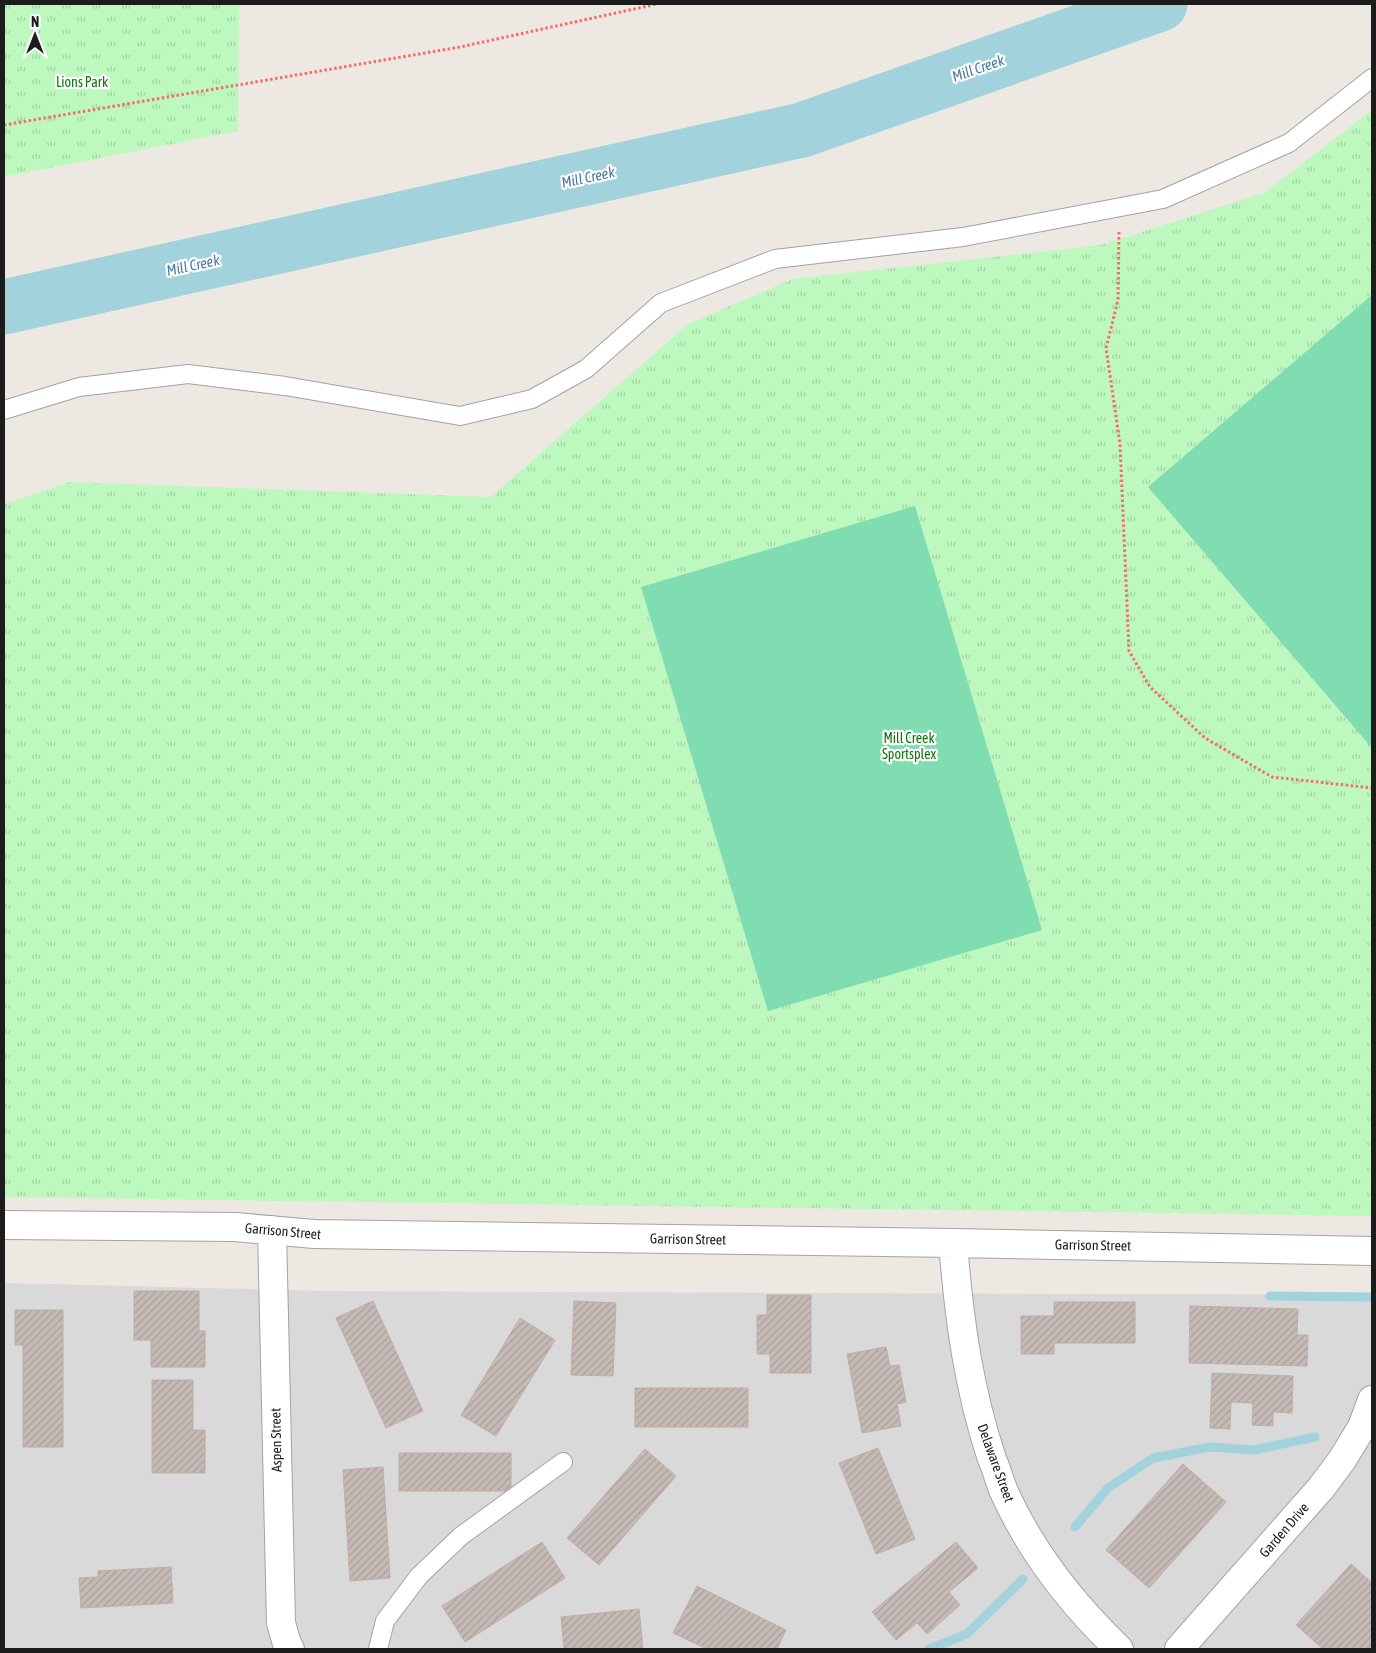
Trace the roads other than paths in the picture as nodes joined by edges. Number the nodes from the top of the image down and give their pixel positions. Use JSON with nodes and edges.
{"nodes":[{"id":1,"x":1372,"y":78,"type":"edge"},
{"id":2,"x":4,"y":410,"type":"edge"},
{"id":3,"x":4,"y":1225,"type":"edge"},
{"id":4,"x":272,"y":1230,"type":"junction"},
{"id":5,"x":953,"y":1243,"type":"junction"},
{"id":6,"x":1372,"y":1251,"type":"edge"},
{"id":7,"x":1372,"y":1400,"type":"edge"},
{"id":8,"x":563,"y":1462,"type":"dead end"},
{"id":9,"x":290,"y":1649,"type":"edge"},
{"id":10,"x":378,"y":1649,"type":"edge"},
{"id":11,"x":1120,"y":1649,"type":"edge"},
{"id":12,"x":1179,"y":1649,"type":"edge"}],
"edges":[{"from":1,"to":2,"type":"lane"},
{"from":3,"to":4,"type":"street","name":"Garrison Street"},
{"from":4,"to":5,"type":"street","name":"Garrison Street"},
{"from":4,"to":9,"type":"street","name":"Aspen Street"},
{"from":5,"to":6,"type":"street","name":"Garrison Street"},
{"from":5,"to":11,"type":"street","name":"Delaware Street"},
{"from":7,"to":12,"type":"street","name":"Garden Drive"},
{"from":8,"to":10,"type":"lane"}]}
